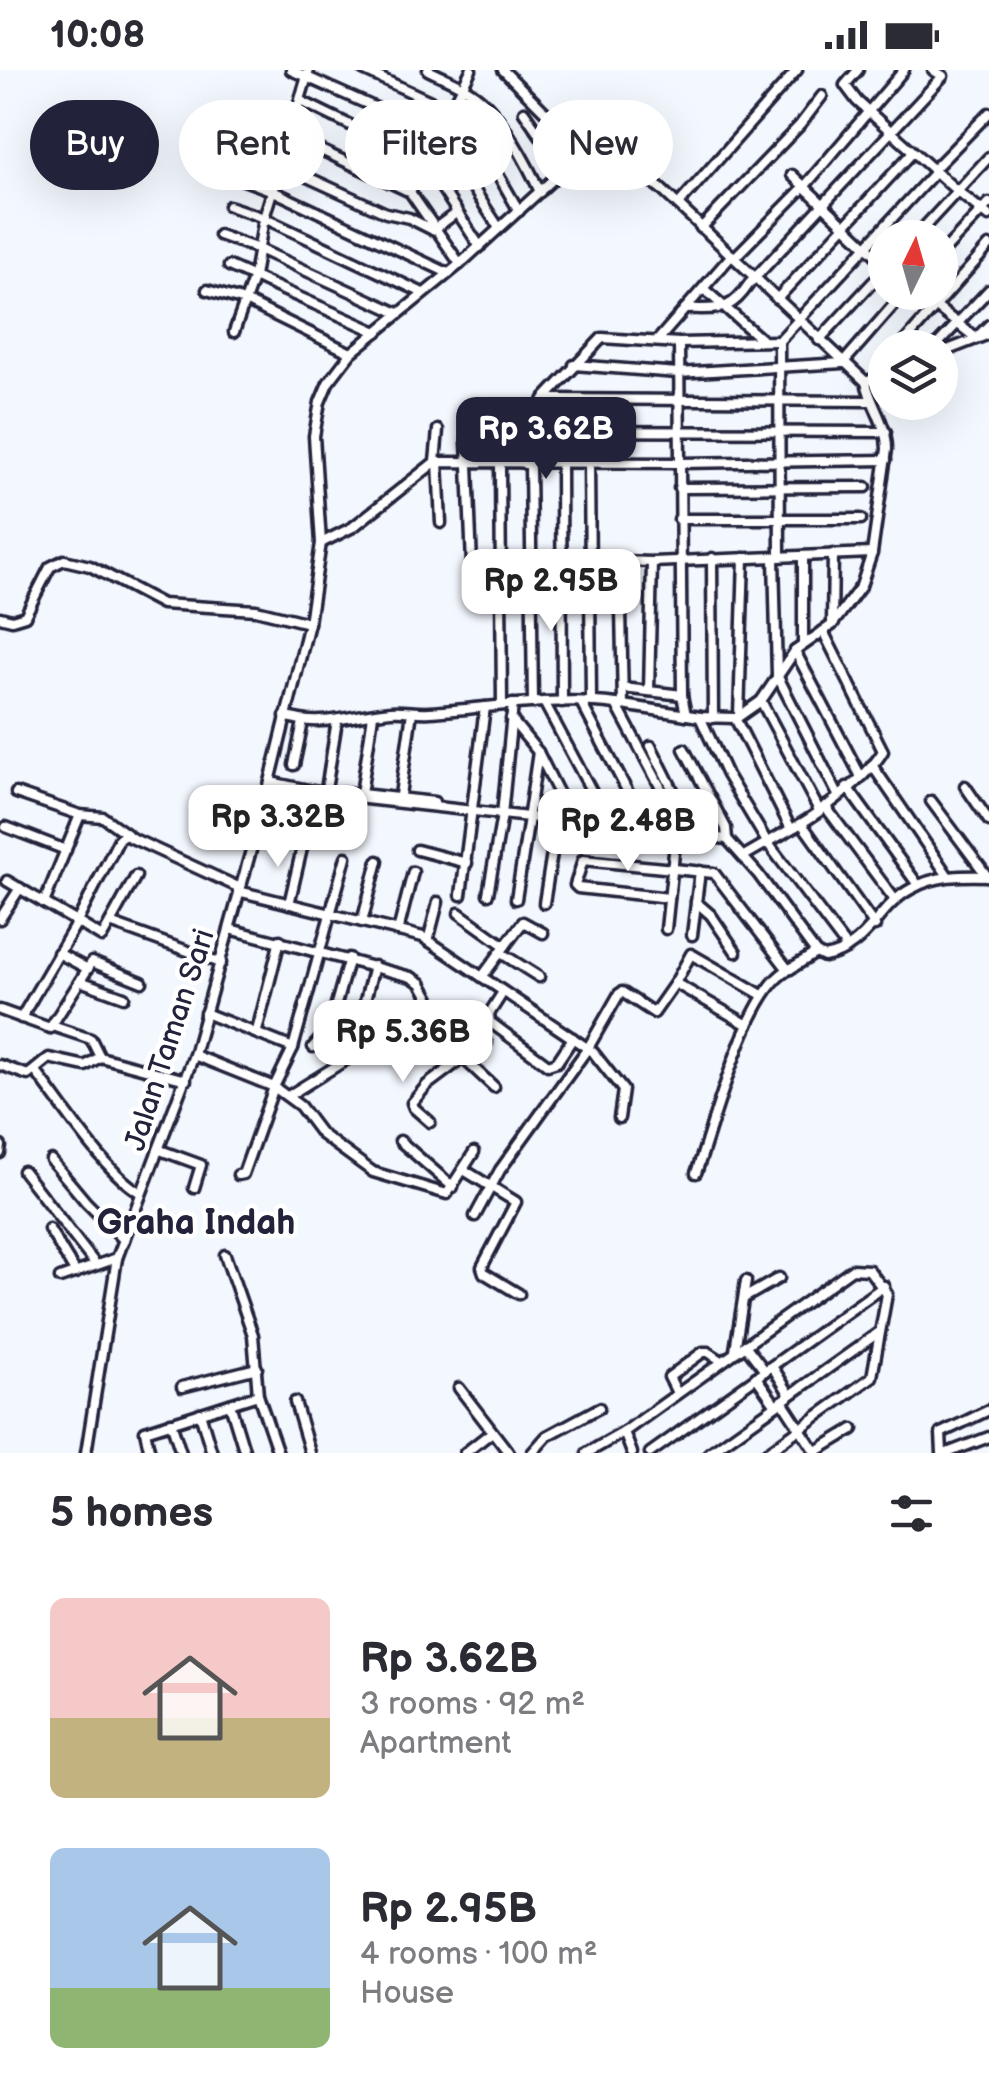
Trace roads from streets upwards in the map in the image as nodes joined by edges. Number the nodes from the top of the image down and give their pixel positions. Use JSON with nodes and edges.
{"nodes":[{"id":1,"x":290,"y":70,"type":"edge"},
{"id":2,"x":363,"y":70,"type":"edge"},
{"id":3,"x":428,"y":70,"type":"edge"},
{"id":4,"x":471,"y":70,"type":"edge"},
{"id":5,"x":503,"y":70,"type":"edge"},
{"id":6,"x":797,"y":70,"type":"edge"},
{"id":7,"x":858,"y":70,"type":"edge"},
{"id":8,"x":904,"y":70,"type":"edge"},
{"id":9,"x":933,"y":70,"type":"edge"},
{"id":10,"x":308,"y":73,"type":"edge"},
{"id":11,"x":462,"y":87,"type":"junction"},
{"id":12,"x":822,"y":96,"type":"dead end"},
{"id":13,"x":300,"y":100,"type":"edge"},
{"id":14,"x":364,"y":100,"type":"edge"},
{"id":15,"x":428,"y":100,"type":"edge"},
{"id":16,"x":457,"y":100,"type":"edge"},
{"id":17,"x":533,"y":100,"type":"edge"},
{"id":18,"x":524,"y":112,"type":"dead end"},
{"id":19,"x":869,"y":112,"type":"junction"},
{"id":20,"x":989,"y":113,"type":"edge"},
{"id":21,"x":533,"y":125,"type":"edge"},
{"id":22,"x":892,"y":133,"type":"junction"},
{"id":23,"x":913,"y":152,"type":"junction"},
{"id":24,"x":989,"y":157,"type":"edge"},
{"id":25,"x":934,"y":171,"type":"junction"},
{"id":26,"x":792,"y":174,"type":"dead end"},
{"id":27,"x":325,"y":184,"type":"edge"},
{"id":28,"x":804,"y":186,"type":"junction"},
{"id":29,"x":405,"y":190,"type":"edge"},
{"id":30,"x":442,"y":190,"type":"edge"},
{"id":31,"x":474,"y":190,"type":"edge"},
{"id":32,"x":507,"y":190,"type":"edge"},
{"id":33,"x":662,"y":190,"type":"edge"},
{"id":34,"x":274,"y":191,"type":"joint"},
{"id":35,"x":957,"y":191,"type":"junction"},
{"id":36,"x":540,"y":192,"type":"joint"},
{"id":37,"x":678,"y":205,"type":"junction"},
{"id":38,"x":229,"y":206,"type":"dead end"},
{"id":39,"x":824,"y":206,"type":"junction"},
{"id":40,"x":987,"y":209,"type":"edge"},
{"id":41,"x":519,"y":210,"type":"junction"},
{"id":42,"x":456,"y":213,"type":"junction"},
{"id":43,"x":264,"y":218,"type":"junction"},
{"id":44,"x":930,"y":220,"type":"edge"},
{"id":45,"x":844,"y":225,"type":"junction"},
{"id":46,"x":499,"y":228,"type":"junction"},
{"id":47,"x":701,"y":228,"type":"junction"},
{"id":48,"x":434,"y":230,"type":"junction"},
{"id":49,"x":219,"y":235,"type":"dead end"},
{"id":50,"x":958,"y":237,"type":"edge"},
{"id":51,"x":866,"y":246,"type":"junction"},
{"id":52,"x":989,"y":246,"type":"edge"},
{"id":53,"x":480,"y":247,"type":"junction"},
{"id":54,"x":260,"y":250,"type":"junction"},
{"id":55,"x":733,"y":256,"type":"junction"},
{"id":56,"x":460,"y":264,"type":"junction"},
{"id":57,"x":229,"y":266,"type":"dead end"},
{"id":58,"x":448,"y":273,"type":"junction"},
{"id":59,"x":254,"y":276,"type":"junction"},
{"id":60,"x":755,"y":278,"type":"junction"},
{"id":61,"x":958,"y":281,"type":"edge"},
{"id":62,"x":868,"y":285,"type":"edge"},
{"id":63,"x":206,"y":290,"type":"dead end"},
{"id":64,"x":704,"y":290,"type":"junction"},
{"id":65,"x":989,"y":290,"type":"edge"},
{"id":66,"x":423,"y":293,"type":"junction"},
{"id":67,"x":777,"y":300,"type":"junction"},
{"id":68,"x":245,"y":301,"type":"junction"},
{"id":69,"x":725,"y":308,"type":"junction"},
{"id":70,"x":684,"y":309,"type":"junction"},
{"id":71,"x":889,"y":310,"type":"edge"},
{"id":72,"x":932,"y":310,"type":"edge"},
{"id":73,"x":937,"y":310,"type":"edge"},
{"id":74,"x":398,"y":313,"type":"junction"},
{"id":75,"x":798,"y":320,"type":"junction"},
{"id":76,"x":956,"y":324,"type":"junction"},
{"id":77,"x":989,"y":325,"type":"edge"},
{"id":78,"x":915,"y":330,"type":"edge"},
{"id":79,"x":950,"y":330,"type":"edge"},
{"id":80,"x":234,"y":332,"type":"dead end"},
{"id":81,"x":376,"y":332,"type":"junction"},
{"id":82,"x":989,"y":334,"type":"edge"},
{"id":83,"x":976,"y":338,"type":"junction"},
{"id":84,"x":761,"y":340,"type":"junction"},
{"id":85,"x":819,"y":340,"type":"junction"},
{"id":86,"x":657,"y":341,"type":"junction"},
{"id":87,"x":780,"y":342,"type":"junction"},
{"id":88,"x":679,"y":343,"type":"junction"},
{"id":89,"x":958,"y":345,"type":"edge"},
{"id":90,"x":350,"y":353,"type":"junction"},
{"id":91,"x":843,"y":362,"type":"junction"},
{"id":92,"x":574,"y":365,"type":"junction"},
{"id":93,"x":778,"y":369,"type":"junction"},
{"id":94,"x":678,"y":373,"type":"junction"},
{"id":95,"x":866,"y":382,"type":"joint"},
{"id":96,"x":868,"y":392,"type":"edge"},
{"id":97,"x":544,"y":399,"type":"junction"},
{"id":98,"x":678,"y":401,"type":"junction"},
{"id":99,"x":868,"y":401,"type":"edge"},
{"id":100,"x":779,"y":402,"type":"junction"},
{"id":101,"x":880,"y":420,"type":"edge"},
{"id":102,"x":438,"y":430,"type":"dead end"},
{"id":103,"x":678,"y":430,"type":"junction"},
{"id":104,"x":779,"y":430,"type":"junction"},
{"id":105,"x":532,"y":432,"type":"junction"},
{"id":106,"x":886,"y":432,"type":"junction"},
{"id":107,"x":467,"y":440,"type":"dead end"},
{"id":108,"x":886,"y":460,"type":"junction"},
{"id":109,"x":589,"y":461,"type":"junction"},
{"id":110,"x":437,"y":462,"type":"junction"},
{"id":111,"x":561,"y":462,"type":"junction"},
{"id":112,"x":779,"y":462,"type":"junction"},
{"id":113,"x":680,"y":463,"type":"junction"},
{"id":114,"x":469,"y":464,"type":"junction"},
{"id":115,"x":527,"y":464,"type":"junction"},
{"id":116,"x":500,"y":465,"type":"junction"},
{"id":117,"x":778,"y":487,"type":"junction"},
{"id":118,"x":866,"y":487,"type":"dead end"},
{"id":119,"x":678,"y":488,"type":"junction"},
{"id":120,"x":679,"y":519,"type":"junction"},
{"id":121,"x":778,"y":519,"type":"junction"},
{"id":122,"x":862,"y":519,"type":"dead end"},
{"id":123,"x":441,"y":523,"type":"dead end"},
{"id":124,"x":320,"y":543,"type":"junction"},
{"id":125,"x":834,"y":554,"type":"junction"},
{"id":126,"x":872,"y":554,"type":"junction"},
{"id":127,"x":804,"y":556,"type":"junction"},
{"id":128,"x":712,"y":558,"type":"junction"},
{"id":129,"x":744,"y":558,"type":"junction"},
{"id":130,"x":777,"y":558,"type":"junction"},
{"id":131,"x":589,"y":560,"type":"junction"},
{"id":132,"x":682,"y":560,"type":"junction"},
{"id":133,"x":620,"y":561,"type":"junction"},
{"id":134,"x":652,"y":562,"type":"junction"},
{"id":135,"x":560,"y":564,"type":"junction"},
{"id":136,"x":530,"y":566,"type":"junction"},
{"id":137,"x":500,"y":567,"type":"junction"},
{"id":138,"x":0,"y":616,"type":"edge"},
{"id":139,"x":309,"y":623,"type":"junction"},
{"id":140,"x":828,"y":628,"type":"junction"},
{"id":141,"x":799,"y":647,"type":"junction"},
{"id":142,"x":777,"y":674,"type":"junction"},
{"id":143,"x":622,"y":688,"type":"junction"},
{"id":144,"x":649,"y":691,"type":"junction"},
{"id":145,"x":682,"y":695,"type":"junction"},
{"id":146,"x":586,"y":701,"type":"junction"},
{"id":147,"x":761,"y":701,"type":"junction"},
{"id":148,"x":544,"y":702,"type":"junction"},
{"id":149,"x":562,"y":702,"type":"junction"},
{"id":150,"x":534,"y":703,"type":"junction"},
{"id":151,"x":502,"y":704,"type":"junction"},
{"id":152,"x":513,"y":704,"type":"junction"},
{"id":153,"x":620,"y":705,"type":"junction"},
{"id":154,"x":485,"y":707,"type":"junction"},
{"id":155,"x":412,"y":712,"type":"junction"},
{"id":156,"x":373,"y":715,"type":"junction"},
{"id":157,"x":686,"y":715,"type":"junction"},
{"id":158,"x":285,"y":716,"type":"junction"},
{"id":159,"x":700,"y":717,"type":"junction"},
{"id":160,"x":738,"y":717,"type":"junction"},
{"id":161,"x":511,"y":718,"type":"junction"},
{"id":162,"x":713,"y":718,"type":"junction"},
{"id":163,"x":337,"y":720,"type":"junction"},
{"id":164,"x":303,"y":722,"type":"junction"},
{"id":165,"x":651,"y":746,"type":"dead end"},
{"id":166,"x":684,"y":749,"type":"dead end"},
{"id":167,"x":538,"y":752,"type":"junction"},
{"id":168,"x":294,"y":765,"type":"dead end"},
{"id":169,"x":872,"y":765,"type":"junction"},
{"id":170,"x":860,"y":775,"type":"junction"},
{"id":171,"x":270,"y":782,"type":"junction"},
{"id":172,"x":965,"y":786,"type":"dead end"},
{"id":173,"x":847,"y":787,"type":"junction"},
{"id":174,"x":298,"y":788,"type":"junction"},
{"id":175,"x":326,"y":790,"type":"junction"},
{"id":176,"x":16,"y":793,"type":"dead end"},
{"id":177,"x":339,"y":794,"type":"junction"},
{"id":178,"x":361,"y":794,"type":"junction"},
{"id":179,"x":838,"y":795,"type":"junction"},
{"id":180,"x":378,"y":798,"type":"junction"},
{"id":181,"x":400,"y":800,"type":"junction"},
{"id":182,"x":931,"y":801,"type":"dead end"},
{"id":183,"x":473,"y":808,"type":"junction"},
{"id":184,"x":822,"y":808,"type":"junction"},
{"id":185,"x":502,"y":812,"type":"junction"},
{"id":186,"x":80,"y":815,"type":"junction"},
{"id":187,"x":529,"y":816,"type":"junction"},
{"id":188,"x":989,"y":821,"type":"edge"},
{"id":189,"x":556,"y":822,"type":"junction"},
{"id":190,"x":576,"y":822,"type":"junction"},
{"id":191,"x":802,"y":824,"type":"junction"},
{"id":192,"x":610,"y":826,"type":"junction"},
{"id":193,"x":6,"y":827,"type":"dead end"},
{"id":194,"x":791,"y":829,"type":"junction"},
{"id":195,"x":648,"y":831,"type":"junction"},
{"id":196,"x":686,"y":835,"type":"junction"},
{"id":197,"x":128,"y":836,"type":"junction"},
{"id":198,"x":727,"y":839,"type":"junction"},
{"id":199,"x":767,"y":842,"type":"junction"},
{"id":200,"x":303,"y":844,"type":"dead end"},
{"id":201,"x":66,"y":850,"type":"junction"},
{"id":202,"x":418,"y":850,"type":"dead end"},
{"id":203,"x":744,"y":856,"type":"junction"},
{"id":204,"x":346,"y":857,"type":"dead end"},
{"id":205,"x":378,"y":861,"type":"dead end"},
{"id":206,"x":467,"y":863,"type":"junction"},
{"id":207,"x":672,"y":868,"type":"junction"},
{"id":208,"x":700,"y":871,"type":"junction"},
{"id":209,"x":413,"y":872,"type":"dead end"},
{"id":210,"x":136,"y":876,"type":"dead end"},
{"id":211,"x":948,"y":876,"type":"junction"},
{"id":212,"x":988,"y":876,"type":"edge"},
{"id":213,"x":6,"y":881,"type":"dead end"},
{"id":214,"x":918,"y":885,"type":"junction"},
{"id":215,"x":20,"y":888,"type":"junction"},
{"id":216,"x":238,"y":889,"type":"junction"},
{"id":217,"x":488,"y":894,"type":"dead end"},
{"id":218,"x":462,"y":895,"type":"dead end"},
{"id":219,"x":516,"y":898,"type":"dead end"},
{"id":220,"x":669,"y":898,"type":"junction"},
{"id":221,"x":895,"y":900,"type":"junction"},
{"id":222,"x":44,"y":902,"type":"junction"},
{"id":223,"x":438,"y":902,"type":"dead end"},
{"id":224,"x":696,"y":902,"type":"junction"},
{"id":225,"x":544,"y":903,"type":"dead end"},
{"id":226,"x":289,"y":904,"type":"junction"},
{"id":227,"x":458,"y":913,"type":"dead end"},
{"id":228,"x":330,"y":914,"type":"junction"},
{"id":229,"x":0,"y":919,"type":"edge"},
{"id":230,"x":77,"y":922,"type":"junction"},
{"id":231,"x":362,"y":922,"type":"junction"},
{"id":232,"x":110,"y":923,"type":"junction"},
{"id":233,"x":875,"y":926,"type":"junction"},
{"id":234,"x":230,"y":929,"type":"junction"},
{"id":235,"x":666,"y":929,"type":"dead end"},
{"id":236,"x":398,"y":931,"type":"junction"},
{"id":237,"x":543,"y":933,"type":"dead end"},
{"id":238,"x":692,"y":935,"type":"dead end"},
{"id":239,"x":280,"y":940,"type":"junction"},
{"id":240,"x":428,"y":941,"type":"junction"},
{"id":241,"x":846,"y":948,"type":"junction"},
{"id":242,"x":503,"y":949,"type":"junction"},
{"id":243,"x":320,"y":950,"type":"junction"},
{"id":244,"x":736,"y":952,"type":"dead end"},
{"id":245,"x":816,"y":953,"type":"junction"},
{"id":246,"x":58,"y":954,"type":"junction"},
{"id":247,"x":349,"y":958,"type":"junction"},
{"id":248,"x":221,"y":963,"type":"junction"},
{"id":249,"x":374,"y":966,"type":"junction"},
{"id":250,"x":88,"y":969,"type":"junction"},
{"id":251,"x":790,"y":969,"type":"junction"},
{"id":252,"x":539,"y":976,"type":"dead end"},
{"id":253,"x":482,"y":978,"type":"junction"},
{"id":254,"x":80,"y":981,"type":"junction"},
{"id":255,"x":142,"y":982,"type":"dead end"},
{"id":256,"x":675,"y":984,"type":"junction"},
{"id":257,"x":503,"y":992,"type":"junction"},
{"id":258,"x":762,"y":995,"type":"junction"},
{"id":259,"x":124,"y":997,"type":"dead end"},
{"id":260,"x":431,"y":1001,"type":"junction"},
{"id":261,"x":363,"y":1008,"type":"dead end"},
{"id":262,"x":0,"y":1010,"type":"edge"},
{"id":263,"x":206,"y":1012,"type":"junction"},
{"id":264,"x":470,"y":1014,"type":"dead end"},
{"id":265,"x":21,"y":1018,"type":"junction"},
{"id":266,"x":52,"y":1026,"type":"junction"},
{"id":267,"x":748,"y":1026,"type":"junction"},
{"id":268,"x":450,"y":1029,"type":"junction"},
{"id":269,"x":257,"y":1032,"type":"junction"},
{"id":270,"x":574,"y":1038,"type":"junction"},
{"id":271,"x":486,"y":1042,"type":"dead end"},
{"id":272,"x":312,"y":1047,"type":"dead end"},
{"id":273,"x":293,"y":1048,"type":"junction"},
{"id":274,"x":591,"y":1050,"type":"junction"},
{"id":275,"x":416,"y":1054,"type":"dead end"},
{"id":276,"x":194,"y":1055,"type":"junction"},
{"id":277,"x":465,"y":1056,"type":"junction"},
{"id":278,"x":100,"y":1057,"type":"junction"},
{"id":279,"x":0,"y":1065,"type":"edge"},
{"id":280,"x":36,"y":1072,"type":"junction"},
{"id":281,"x":186,"y":1080,"type":"junction"},
{"id":282,"x":274,"y":1087,"type":"junction"},
{"id":283,"x":494,"y":1087,"type":"dead end"},
{"id":284,"x":288,"y":1096,"type":"junction"},
{"id":285,"x":619,"y":1118,"type":"dead end"},
{"id":286,"x":430,"y":1122,"type":"dead end"},
{"id":287,"x":400,"y":1141,"type":"dead end"},
{"id":288,"x":1,"y":1146,"type":"edge"},
{"id":289,"x":160,"y":1150,"type":"junction"},
{"id":290,"x":474,"y":1152,"type":"dead end"},
{"id":291,"x":0,"y":1154,"type":"edge"},
{"id":292,"x":51,"y":1160,"type":"dead end"},
{"id":293,"x":464,"y":1170,"type":"junction"},
{"id":294,"x":23,"y":1172,"type":"dead end"},
{"id":295,"x":696,"y":1173,"type":"dead end"},
{"id":296,"x":238,"y":1175,"type":"dead end"},
{"id":297,"x":453,"y":1187,"type":"junction"},
{"id":298,"x":194,"y":1188,"type":"dead end"},
{"id":299,"x":490,"y":1188,"type":"junction"},
{"id":300,"x":142,"y":1193,"type":"junction"},
{"id":301,"x":475,"y":1216,"type":"dead end"},
{"id":302,"x":49,"y":1228,"type":"dead end"},
{"id":303,"x":124,"y":1240,"type":"junction"},
{"id":304,"x":225,"y":1255,"type":"dead end"},
{"id":305,"x":118,"y":1258,"type":"junction"},
{"id":306,"x":96,"y":1264,"type":"junction"},
{"id":307,"x":76,"y":1273,"type":"junction"},
{"id":308,"x":60,"y":1278,"type":"dead end"},
{"id":309,"x":779,"y":1278,"type":"dead end"},
{"id":310,"x":746,"y":1280,"type":"dead end"},
{"id":311,"x":884,"y":1286,"type":"junction"},
{"id":312,"x":519,"y":1294,"type":"dead end"},
{"id":313,"x":744,"y":1298,"type":"junction"},
{"id":314,"x":878,"y":1333,"type":"junction"},
{"id":315,"x":746,"y":1345,"type":"junction"},
{"id":316,"x":735,"y":1352,"type":"junction"},
{"id":317,"x":722,"y":1361,"type":"junction"},
{"id":318,"x":257,"y":1368,"type":"junction"},
{"id":319,"x":769,"y":1368,"type":"junction"},
{"id":320,"x":756,"y":1377,"type":"junction"},
{"id":321,"x":182,"y":1387,"type":"dead end"},
{"id":322,"x":459,"y":1388,"type":"dead end"},
{"id":323,"x":677,"y":1393,"type":"junction"},
{"id":324,"x":258,"y":1396,"type":"junction"},
{"id":325,"x":783,"y":1400,"type":"junction"},
{"id":326,"x":295,"y":1402,"type":"dead end"},
{"id":327,"x":230,"y":1404,"type":"junction"},
{"id":328,"x":599,"y":1408,"type":"dead end"},
{"id":329,"x":989,"y":1410,"type":"edge"},
{"id":330,"x":200,"y":1413,"type":"junction"},
{"id":331,"x":171,"y":1422,"type":"junction"},
{"id":332,"x":853,"y":1429,"type":"dead end"},
{"id":333,"x":801,"y":1430,"type":"junction"},
{"id":334,"x":492,"y":1432,"type":"junction"},
{"id":335,"x":624,"y":1432,"type":"junction"},
{"id":336,"x":989,"y":1437,"type":"edge"},
{"id":337,"x":779,"y":1444,"type":"junction"},
{"id":338,"x":816,"y":1452,"type":"edge"},
{"id":339,"x":86,"y":1453,"type":"edge"},
{"id":340,"x":150,"y":1453,"type":"edge"},
{"id":341,"x":181,"y":1453,"type":"edge"},
{"id":342,"x":212,"y":1453,"type":"edge"},
{"id":343,"x":245,"y":1453,"type":"edge"},
{"id":344,"x":278,"y":1453,"type":"edge"},
{"id":345,"x":310,"y":1453,"type":"edge"},
{"id":346,"x":465,"y":1453,"type":"edge"},
{"id":347,"x":508,"y":1453,"type":"edge"},
{"id":348,"x":532,"y":1453,"type":"edge"},
{"id":349,"x":587,"y":1453,"type":"edge"},
{"id":350,"x":632,"y":1453,"type":"edge"},
{"id":351,"x":650,"y":1453,"type":"edge"},
{"id":352,"x":708,"y":1453,"type":"edge"},
{"id":353,"x":766,"y":1453,"type":"edge"},
{"id":354,"x":785,"y":1453,"type":"edge"},
{"id":355,"x":945,"y":1453,"type":"edge"}],
"edges":[{"from":1,"to":10,"type":"street"},
{"from":2,"to":15,"type":"street"},
{"from":3,"to":11,"type":"street"},
{"from":4,"to":11,"type":"street"},
{"from":5,"to":17,"type":"street"},
{"from":6,"to":37,"type":"street"},
{"from":7,"to":19,"type":"street"},
{"from":8,"to":19,"type":"street"},
{"from":9,"to":22,"type":"street"},
{"from":10,"to":13,"type":"street"},
{"from":10,"to":14,"type":"street"},
{"from":11,"to":16,"type":"street"},
{"from":11,"to":36,"type":"street"},
{"from":12,"to":47,"type":"street"},
{"from":18,"to":21,"type":"street"},
{"from":19,"to":22,"type":"street"},
{"from":19,"to":28,"type":"street"},
{"from":20,"to":25,"type":"street"},
{"from":22,"to":23,"type":"street"},
{"from":22,"to":39,"type":"street"},
{"from":23,"to":25,"type":"street"},
{"from":23,"to":45,"type":"street"},
{"from":24,"to":35,"type":"street"},
{"from":25,"to":35,"type":"street"},
{"from":25,"to":51,"type":"street"},
{"from":26,"to":28,"type":"street"},
{"from":27,"to":48,"type":"street"},
{"from":28,"to":39,"type":"street"},
{"from":28,"to":55,"type":"street"},
{"from":29,"to":48,"type":"street"},
{"from":30,"to":42,"type":"street"},
{"from":31,"to":46,"type":"street"},
{"from":32,"to":41,"type":"street"},
{"from":33,"to":37,"type":"street"},
{"from":34,"to":43,"type":"street"},
{"from":34,"to":58,"type":"street"},
{"from":35,"to":40,"type":"street"},
{"from":35,"to":44,"type":"street"},
{"from":36,"to":41,"type":"street","name":"Jalan Taman Sari"},
{"from":37,"to":47,"type":"street"},
{"from":38,"to":43,"type":"street"},
{"from":39,"to":45,"type":"street"},
{"from":39,"to":60,"type":"street"},
{"from":40,"to":50,"type":"street"},
{"from":41,"to":46,"type":"street","name":"Jalan Taman Sari"},
{"from":42,"to":48,"type":"street"},
{"from":42,"to":53,"type":"street"},
{"from":43,"to":54,"type":"street"},
{"from":43,"to":66,"type":"street"},
{"from":45,"to":51,"type":"street"},
{"from":45,"to":67,"type":"street"},
{"from":46,"to":53,"type":"street","name":"Jalan Taman Sari"},
{"from":47,"to":55,"type":"street"},
{"from":48,"to":56,"type":"street"},
{"from":49,"to":54,"type":"street"},
{"from":51,"to":75,"type":"street"},
{"from":52,"to":61,"type":"street"},
{"from":53,"to":56,"type":"street","name":"Jalan Taman Sari"},
{"from":54,"to":59,"type":"street"},
{"from":54,"to":74,"type":"street"},
{"from":55,"to":60,"type":"street"},
{"from":55,"to":64,"type":"street"},
{"from":56,"to":58,"type":"street","name":"Jalan Taman Sari"},
{"from":57,"to":59,"type":"street"},
{"from":58,"to":66,"type":"street","name":"Jalan Taman Sari"},
{"from":59,"to":68,"type":"street"},
{"from":59,"to":81,"type":"street"},
{"from":60,"to":67,"type":"street"},
{"from":60,"to":69,"type":"street"},
{"from":62,"to":85,"type":"street"},
{"from":63,"to":68,"type":"street"},
{"from":64,"to":69,"type":"street"},
{"from":64,"to":70,"type":"street"},
{"from":65,"to":76,"type":"street"},
{"from":66,"to":74,"type":"street","name":"Jalan Taman Sari"},
{"from":67,"to":75,"type":"street"},
{"from":68,"to":80,"type":"street"},
{"from":68,"to":90,"type":"street"},
{"from":69,"to":70,"type":"street"},
{"from":69,"to":84,"type":"street"},
{"from":70,"to":86,"type":"street"},
{"from":71,"to":91,"type":"street"},
{"from":72,"to":78,"type":"street"},
{"from":73,"to":76,"type":"street"},
{"from":74,"to":81,"type":"street","name":"Jalan Taman Sari"},
{"from":75,"to":85,"type":"street"},
{"from":75,"to":87,"type":"street"},
{"from":76,"to":79,"type":"street"},
{"from":76,"to":83,"type":"street"},
{"from":77,"to":83,"type":"street"},
{"from":81,"to":90,"type":"street","name":"Jalan Taman Sari"},
{"from":82,"to":83,"type":"street"},
{"from":83,"to":89,"type":"street"},
{"from":84,"to":87,"type":"street"},
{"from":84,"to":88,"type":"street"},
{"from":85,"to":91,"type":"street"},
{"from":86,"to":88,"type":"street"},
{"from":86,"to":92,"type":"street"},
{"from":87,"to":93,"type":"street"},
{"from":88,"to":94,"type":"street"},
{"from":90,"to":124,"type":"street","name":"Jalan Taman Sari"},
{"from":91,"to":93,"type":"street"},
{"from":91,"to":95,"type":"street"},
{"from":92,"to":94,"type":"street"},
{"from":92,"to":97,"type":"street"},
{"from":93,"to":94,"type":"street"},
{"from":93,"to":100,"type":"street"},
{"from":94,"to":98,"type":"street"},
{"from":95,"to":96,"type":"street"},
{"from":97,"to":98,"type":"street"},
{"from":97,"to":105,"type":"street"},
{"from":98,"to":100,"type":"street"},
{"from":98,"to":103,"type":"street"},
{"from":99,"to":100,"type":"street"},
{"from":100,"to":104,"type":"street"},
{"from":101,"to":106,"type":"street"},
{"from":102,"to":110,"type":"street"},
{"from":103,"to":104,"type":"street"},
{"from":103,"to":105,"type":"street"},
{"from":103,"to":113,"type":"street"},
{"from":104,"to":106,"type":"street"},
{"from":104,"to":112,"type":"street"},
{"from":105,"to":115,"type":"street"},
{"from":106,"to":108,"type":"street"},
{"from":107,"to":114,"type":"street"},
{"from":108,"to":112,"type":"street"},
{"from":108,"to":126,"type":"street"},
{"from":109,"to":111,"type":"street"},
{"from":109,"to":113,"type":"street"},
{"from":109,"to":131,"type":"street"},
{"from":110,"to":114,"type":"street"},
{"from":110,"to":123,"type":"street"},
{"from":110,"to":124,"type":"street"},
{"from":111,"to":115,"type":"street"},
{"from":111,"to":135,"type":"street"},
{"from":112,"to":113,"type":"street"},
{"from":112,"to":117,"type":"street"},
{"from":113,"to":119,"type":"street"},
{"from":114,"to":116,"type":"street"},
{"from":114,"to":137,"type":"street"},
{"from":115,"to":116,"type":"street"},
{"from":115,"to":136,"type":"street"},
{"from":116,"to":137,"type":"street"},
{"from":117,"to":118,"type":"street"},
{"from":117,"to":119,"type":"street"},
{"from":117,"to":121,"type":"street"},
{"from":119,"to":120,"type":"street"},
{"from":120,"to":121,"type":"street"},
{"from":120,"to":132,"type":"street"},
{"from":121,"to":122,"type":"street"},
{"from":121,"to":130,"type":"street"},
{"from":124,"to":139,"type":"street","name":"Jalan Taman Sari"},
{"from":125,"to":126,"type":"street"},
{"from":125,"to":127,"type":"street"},
{"from":125,"to":140,"type":"street"},
{"from":126,"to":140,"type":"street"},
{"from":127,"to":130,"type":"street"},
{"from":127,"to":141,"type":"street"},
{"from":128,"to":129,"type":"street"},
{"from":128,"to":132,"type":"street"},
{"from":128,"to":162,"type":"street"},
{"from":129,"to":130,"type":"street"},
{"from":129,"to":160,"type":"street"},
{"from":130,"to":142,"type":"street"},
{"from":131,"to":133,"type":"street"},
{"from":131,"to":135,"type":"street"},
{"from":131,"to":146,"type":"street"},
{"from":132,"to":134,"type":"street"},
{"from":132,"to":145,"type":"street"},
{"from":133,"to":134,"type":"street"},
{"from":133,"to":143,"type":"street"},
{"from":134,"to":144,"type":"street"},
{"from":135,"to":136,"type":"street"},
{"from":135,"to":149,"type":"street"},
{"from":136,"to":137,"type":"street"},
{"from":136,"to":150,"type":"street"},
{"from":137,"to":151,"type":"street"},
{"from":138,"to":139,"type":"street"},
{"from":139,"to":158,"type":"street","name":"Jalan Taman Sari"},
{"from":140,"to":141,"type":"street"},
{"from":140,"to":169,"type":"street"},
{"from":141,"to":142,"type":"street"},
{"from":141,"to":170,"type":"street"},
{"from":142,"to":147,"type":"street"},
{"from":142,"to":179,"type":"street"},
{"from":143,"to":144,"type":"street"},
{"from":143,"to":153,"type":"street"},
{"from":144,"to":145,"type":"street"},
{"from":145,"to":157,"type":"street"},
{"from":146,"to":149,"type":"street"},
{"from":146,"to":153,"type":"street"},
{"from":146,"to":195,"type":"street"},
{"from":147,"to":160,"type":"street"},
{"from":147,"to":184,"type":"street"},
{"from":148,"to":149,"type":"street"},
{"from":148,"to":150,"type":"street"},
{"from":148,"to":192,"type":"street"},
{"from":150,"to":152,"type":"street"},
{"from":151,"to":152,"type":"street"},
{"from":151,"to":154,"type":"street"},
{"from":152,"to":161,"type":"street"},
{"from":153,"to":157,"type":"street"},
{"from":153,"to":196,"type":"street"},
{"from":154,"to":155,"type":"street"},
{"from":154,"to":183,"type":"street"},
{"from":155,"to":156,"type":"street"},
{"from":155,"to":181,"type":"street"},
{"from":156,"to":163,"type":"street"},
{"from":156,"to":178,"type":"street"},
{"from":157,"to":159,"type":"street"},
{"from":158,"to":164,"type":"street"},
{"from":158,"to":171,"type":"street","name":"Jalan Taman Sari"},
{"from":159,"to":162,"type":"street"},
{"from":159,"to":199,"type":"street"},
{"from":160,"to":162,"type":"street"},
{"from":160,"to":194,"type":"street"},
{"from":161,"to":167,"type":"street"},
{"from":161,"to":185,"type":"street"},
{"from":163,"to":164,"type":"street"},
{"from":163,"to":175,"type":"street"},
{"from":164,"to":168,"type":"street"},
{"from":165,"to":196,"type":"street"},
{"from":166,"to":198,"type":"street"},
{"from":167,"to":187,"type":"street"},
{"from":167,"to":190,"type":"street"},
{"from":169,"to":170,"type":"street"},
{"from":169,"to":211,"type":"street"},
{"from":170,"to":173,"type":"street"},
{"from":171,"to":174,"type":"street"},
{"from":171,"to":216,"type":"street","name":"Jalan Taman Sari"},
{"from":172,"to":188,"type":"street"},
{"from":173,"to":179,"type":"street"},
{"from":173,"to":214,"type":"street"},
{"from":174,"to":175,"type":"street"},
{"from":174,"to":177,"type":"street"},
{"from":175,"to":177,"type":"street"},
{"from":176,"to":186,"type":"street"},
{"from":177,"to":178,"type":"street"},
{"from":177,"to":180,"type":"street"},
{"from":178,"to":180,"type":"street"},
{"from":179,"to":184,"type":"street"},
{"from":180,"to":181,"type":"street"},
{"from":181,"to":183,"type":"street"},
{"from":182,"to":212,"type":"street"},
{"from":183,"to":185,"type":"street"},
{"from":183,"to":206,"type":"street"},
{"from":184,"to":191,"type":"street"},
{"from":184,"to":221,"type":"street"},
{"from":185,"to":187,"type":"street"},
{"from":185,"to":217,"type":"street"},
{"from":186,"to":197,"type":"street"},
{"from":186,"to":201,"type":"street"},
{"from":187,"to":189,"type":"street"},
{"from":187,"to":190,"type":"street"},
{"from":187,"to":219,"type":"street"},
{"from":189,"to":190,"type":"street"},
{"from":189,"to":225,"type":"street"},
{"from":190,"to":192,"type":"street"},
{"from":191,"to":194,"type":"street"},
{"from":191,"to":233,"type":"street"},
{"from":192,"to":195,"type":"street"},
{"from":193,"to":201,"type":"street"},
{"from":194,"to":199,"type":"street"},
{"from":195,"to":196,"type":"street"},
{"from":196,"to":198,"type":"street"},
{"from":196,"to":207,"type":"street"},
{"from":197,"to":216,"type":"street"},
{"from":197,"to":230,"type":"street"},
{"from":198,"to":203,"type":"street"},
{"from":199,"to":203,"type":"street"},
{"from":199,"to":241,"type":"street"},
{"from":200,"to":226,"type":"street"},
{"from":201,"to":222,"type":"street"},
{"from":202,"to":206,"type":"street"},
{"from":203,"to":245,"type":"street"},
{"from":204,"to":228,"type":"street"},
{"from":205,"to":231,"type":"street"},
{"from":206,"to":218,"type":"street"},
{"from":207,"to":208,"type":"street"},
{"from":207,"to":220,"type":"street"},
{"from":207,"to":220,"type":"street"},
{"from":208,"to":224,"type":"street"},
{"from":208,"to":251,"type":"street"},
{"from":209,"to":236,"type":"street"},
{"from":210,"to":232,"type":"street"},
{"from":211,"to":212,"type":"street"},
{"from":211,"to":214,"type":"street"},
{"from":213,"to":215,"type":"street"},
{"from":214,"to":221,"type":"street"},
{"from":215,"to":222,"type":"street"},
{"from":215,"to":229,"type":"street"},
{"from":216,"to":226,"type":"street"},
{"from":216,"to":234,"type":"street","name":"Jalan Taman Sari"},
{"from":220,"to":235,"type":"street"},
{"from":221,"to":233,"type":"street"},
{"from":222,"to":230,"type":"street"},
{"from":223,"to":240,"type":"street"},
{"from":224,"to":238,"type":"street"},
{"from":224,"to":244,"type":"street"},
{"from":226,"to":228,"type":"street"},
{"from":227,"to":242,"type":"street"},
{"from":228,"to":231,"type":"street"},
{"from":228,"to":243,"type":"street"},
{"from":230,"to":232,"type":"street"},
{"from":230,"to":246,"type":"street"},
{"from":231,"to":236,"type":"street"},
{"from":232,"to":248,"type":"street"},
{"from":233,"to":241,"type":"street"},
{"from":234,"to":239,"type":"street"},
{"from":234,"to":248,"type":"street","name":"Jalan Taman Sari"},
{"from":236,"to":240,"type":"street"},
{"from":237,"to":242,"type":"street"},
{"from":239,"to":243,"type":"street"},
{"from":239,"to":269,"type":"street"},
{"from":240,"to":253,"type":"street"},
{"from":241,"to":245,"type":"street"},
{"from":242,"to":252,"type":"street"},
{"from":242,"to":253,"type":"street"},
{"from":243,"to":247,"type":"street"},
{"from":243,"to":273,"type":"street"},
{"from":245,"to":251,"type":"street"},
{"from":246,"to":250,"type":"street"},
{"from":246,"to":265,"type":"street"},
{"from":247,"to":249,"type":"street"},
{"from":247,"to":272,"type":"street"},
{"from":248,"to":263,"type":"street","name":"Jalan Taman Sari"},
{"from":249,"to":260,"type":"street"},
{"from":249,"to":261,"type":"street"},
{"from":250,"to":254,"type":"street"},
{"from":250,"to":255,"type":"street"},
{"from":251,"to":258,"type":"street"},
{"from":253,"to":257,"type":"street"},
{"from":254,"to":259,"type":"street"},
{"from":254,"to":266,"type":"street"},
{"from":256,"to":258,"type":"street"},
{"from":256,"to":267,"type":"street"},
{"from":256,"to":274,"type":"street"},
{"from":257,"to":270,"type":"street"},
{"from":257,"to":270,"type":"street"},
{"from":258,"to":267,"type":"street"},
{"from":260,"to":268,"type":"street"},
{"from":260,"to":284,"type":"street"},
{"from":262,"to":265,"type":"street"},
{"from":263,"to":269,"type":"street"},
{"from":263,"to":276,"type":"street","name":"Jalan Taman Sari"},
{"from":264,"to":268,"type":"street"},
{"from":265,"to":266,"type":"street"},
{"from":266,"to":278,"type":"street"},
{"from":267,"to":295,"type":"street"},
{"from":268,"to":275,"type":"street"},
{"from":268,"to":277,"type":"street"},
{"from":269,"to":273,"type":"street"},
{"from":270,"to":274,"type":"street"},
{"from":271,"to":277,"type":"street"},
{"from":273,"to":282,"type":"street"},
{"from":274,"to":285,"type":"street"},
{"from":274,"to":299,"type":"street"},
{"from":276,"to":281,"type":"street","name":"Jalan Taman Sari"},
{"from":276,"to":282,"type":"street"},
{"from":277,"to":283,"type":"street"},
{"from":277,"to":286,"type":"street"},
{"from":278,"to":280,"type":"street"},
{"from":278,"to":281,"type":"street"},
{"from":279,"to":280,"type":"street"},
{"from":280,"to":300,"type":"street"},
{"from":281,"to":289,"type":"street","name":"Jalan Taman Sari"},
{"from":282,"to":284,"type":"street"},
{"from":282,"to":296,"type":"street"},
{"from":284,"to":297,"type":"street"},
{"from":287,"to":297,"type":"street"},
{"from":288,"to":291,"type":"street"},
{"from":289,"to":298,"type":"street"},
{"from":289,"to":300,"type":"street","name":"Jalan Taman Sari"},
{"from":290,"to":293,"type":"street"},
{"from":292,"to":303,"type":"street"},
{"from":293,"to":297,"type":"street"},
{"from":293,"to":299,"type":"street"},
{"from":294,"to":306,"type":"street"},
{"from":299,"to":301,"type":"street"},
{"from":299,"to":312,"type":"street"},
{"from":300,"to":303,"type":"street","name":"Jalan Taman Sari"},
{"from":302,"to":307,"type":"street"},
{"from":303,"to":305,"type":"street","name":"Jalan Taman Sari"},
{"from":304,"to":318,"type":"street"},
{"from":305,"to":306,"type":"street"},
{"from":305,"to":339,"type":"street","name":"Jalan Taman Sari"},
{"from":306,"to":307,"type":"street"},
{"from":307,"to":308,"type":"street"},
{"from":309,"to":313,"type":"street"},
{"from":310,"to":313,"type":"street"},
{"from":311,"to":314,"type":"street"},
{"from":311,"to":315,"type":"street"},
{"from":311,"to":319,"type":"street"},
{"from":313,"to":316,"type":"street"},
{"from":314,"to":325,"type":"street"},
{"from":314,"to":333,"type":"street"},
{"from":315,"to":316,"type":"street"},
{"from":315,"to":319,"type":"street"},
{"from":316,"to":317,"type":"street"},
{"from":317,"to":323,"type":"street"},
{"from":317,"to":323,"type":"street"},
{"from":318,"to":321,"type":"street"},
{"from":318,"to":324,"type":"street"},
{"from":319,"to":320,"type":"street"},
{"from":319,"to":325,"type":"street"},
{"from":320,"to":325,"type":"street"},
{"from":320,"to":351,"type":"street"},
{"from":322,"to":334,"type":"street"},
{"from":323,"to":335,"type":"street"},
{"from":324,"to":327,"type":"street"},
{"from":324,"to":344,"type":"street"},
{"from":325,"to":333,"type":"street"},
{"from":325,"to":352,"type":"street"},
{"from":326,"to":345,"type":"street"},
{"from":327,"to":330,"type":"street"},
{"from":327,"to":343,"type":"street"},
{"from":328,"to":348,"type":"street"},
{"from":329,"to":355,"type":"street"},
{"from":330,"to":331,"type":"street"},
{"from":330,"to":342,"type":"street"},
{"from":331,"to":340,"type":"street"},
{"from":331,"to":341,"type":"street"},
{"from":332,"to":338,"type":"street"},
{"from":333,"to":337,"type":"street"},
{"from":333,"to":338,"type":"street"},
{"from":334,"to":346,"type":"street"},
{"from":334,"to":347,"type":"street"},
{"from":335,"to":349,"type":"street"},
{"from":335,"to":350,"type":"street"},
{"from":336,"to":355,"type":"street"},
{"from":337,"to":353,"type":"street"},
{"from":337,"to":354,"type":"street"}]}
